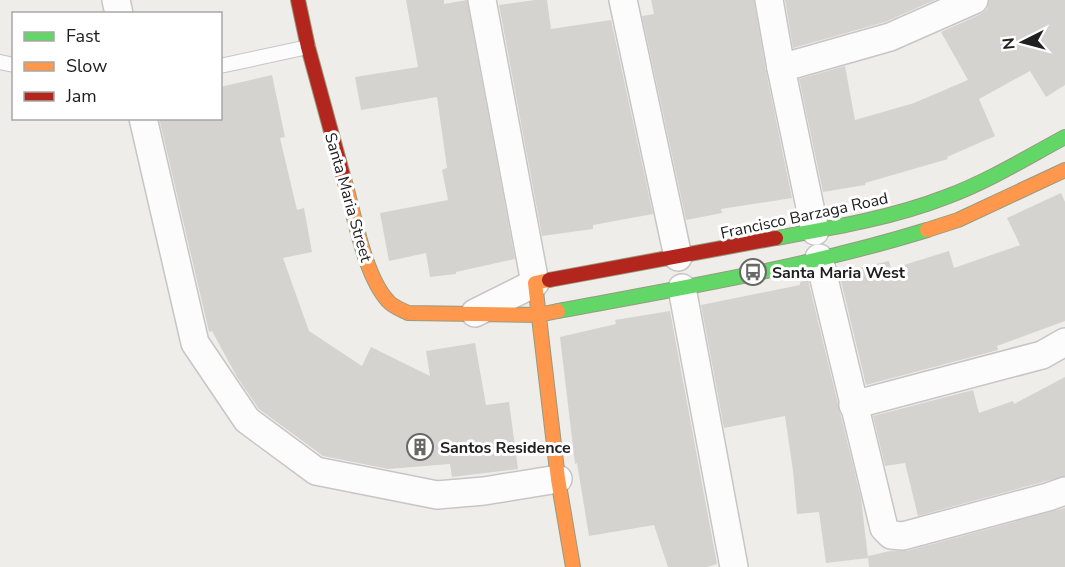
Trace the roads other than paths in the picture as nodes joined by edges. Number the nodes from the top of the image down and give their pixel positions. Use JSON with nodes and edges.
{"nodes":[{"id":1,"x":298,"y":0,"type":"edge"},
{"id":2,"x":482,"y":0,"type":"edge"},
{"id":3,"x":623,"y":0,"type":"edge"},
{"id":4,"x":769,"y":0,"type":"edge"},
{"id":5,"x":974,"y":0,"type":"edge"},
{"id":6,"x":308,"y":47,"type":"junction"},
{"id":7,"x":222,"y":66,"type":"edge"},
{"id":8,"x":781,"y":68,"type":"junction"},
{"id":9,"x":143,"y":120,"type":"edge"},
{"id":10,"x":1065,"y":136,"type":"edge"},
{"id":11,"x":1065,"y":170,"type":"edge"},
{"id":12,"x":814,"y":231,"type":"junction"},
{"id":13,"x":678,"y":257,"type":"junction"},
{"id":14,"x":819,"y":258,"type":"junction"},
{"id":15,"x":535,"y":283,"type":"junction"},
{"id":16,"x":682,"y":288,"type":"junction"},
{"id":17,"x":475,"y":313,"type":"junction"},
{"id":18,"x":538,"y":315,"type":"junction"},
{"id":19,"x":1065,"y":342,"type":"edge"},
{"id":20,"x":853,"y":405,"type":"junction"},
{"id":21,"x":558,"y":478,"type":"junction"},
{"id":22,"x":1065,"y":490,"type":"edge"},
{"id":23,"x":573,"y":567,"type":"edge"},
{"id":24,"x":734,"y":567,"type":"edge"}],
"edges":[{"from":1,"to":6,"type":"street","name":"Santa Maria Street"},
{"from":2,"to":15,"type":"street"},
{"from":3,"to":13,"type":"street"},
{"from":4,"to":8,"type":"street"},
{"from":5,"to":8,"type":"street"},
{"from":6,"to":7,"type":"lane"},
{"from":6,"to":17,"type":"street","name":"Santa Maria Street"},
{"from":8,"to":12,"type":"street"},
{"from":9,"to":21,"type":"street"},
{"from":10,"to":12,"type":"street","name":"Francisco Barzaga Road"},
{"from":11,"to":14,"type":"street"},
{"from":12,"to":13,"type":"street","name":"Francisco Barzaga Road"},
{"from":13,"to":15,"type":"street","name":"Francisco Barzaga Road"},
{"from":14,"to":16,"type":"street"},
{"from":14,"to":20,"type":"street"},
{"from":15,"to":17,"type":"street","name":"Santa Maria Street"},
{"from":15,"to":18,"type":"street"},
{"from":16,"to":18,"type":"street"},
{"from":16,"to":24,"type":"street"},
{"from":17,"to":18,"type":"street","name":"Santa Maria Street"},
{"from":18,"to":21,"type":"street"},
{"from":19,"to":20,"type":"street"},
{"from":20,"to":22,"type":"street"},
{"from":21,"to":23,"type":"street"}]}
